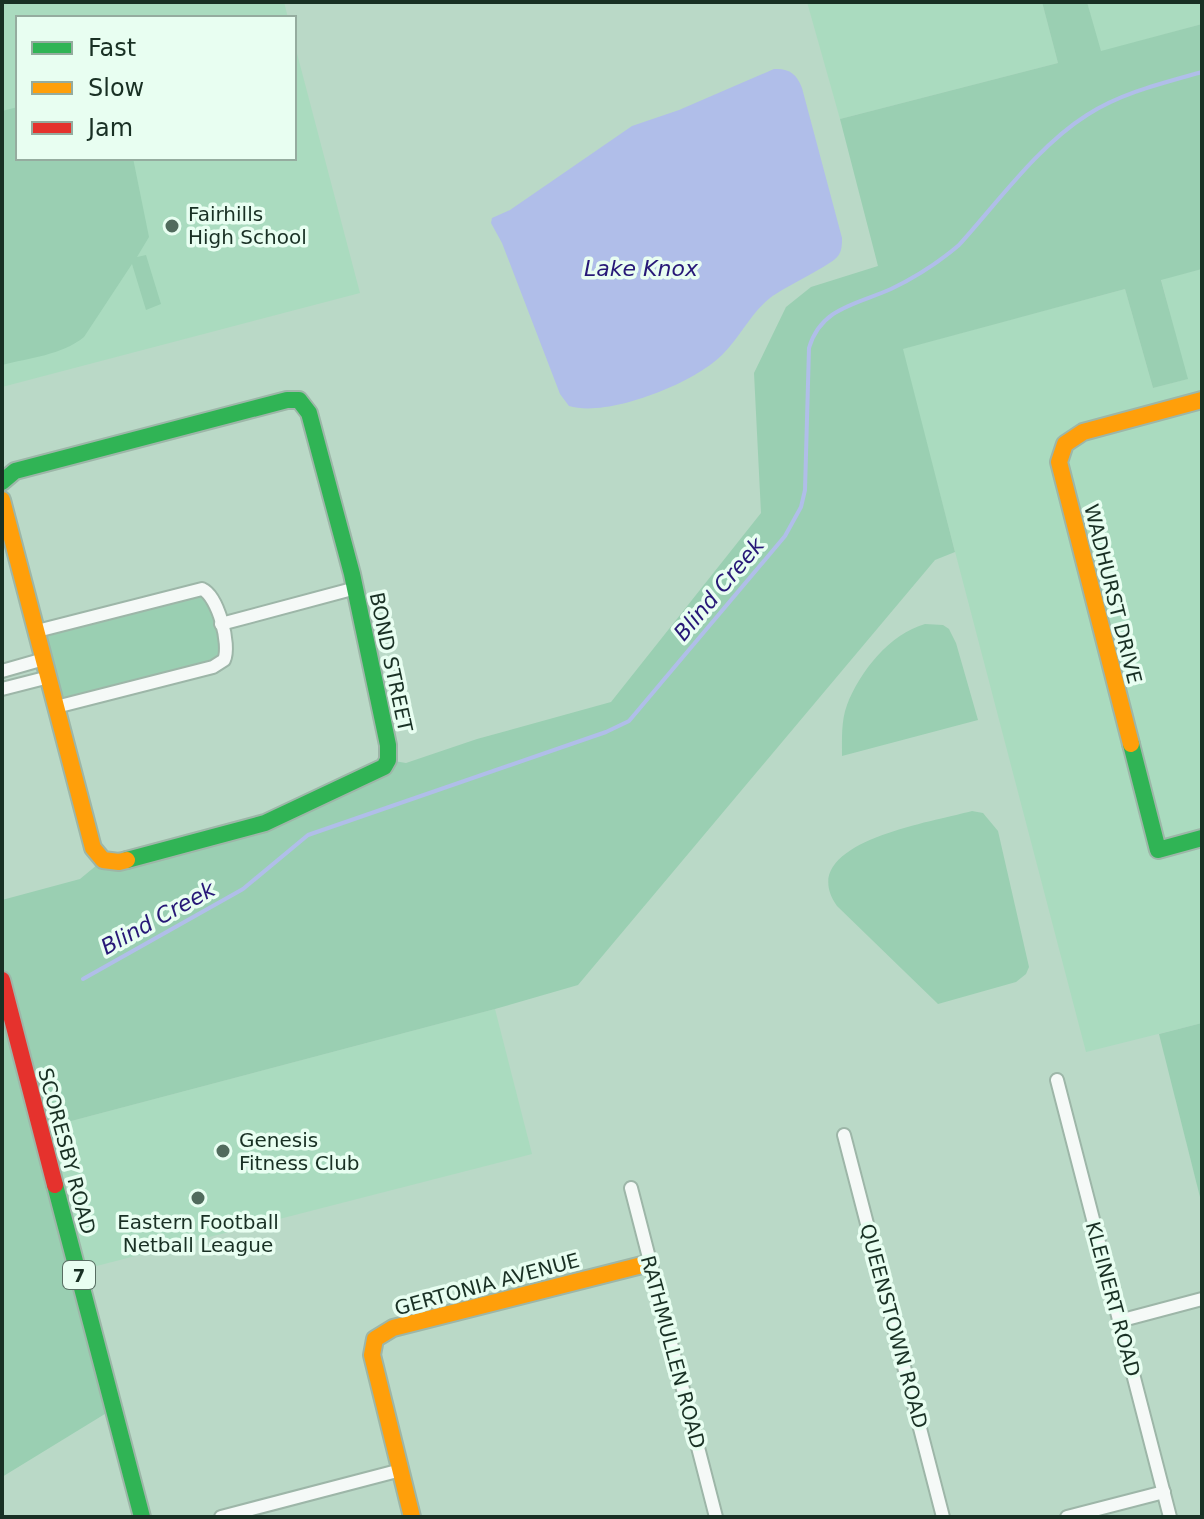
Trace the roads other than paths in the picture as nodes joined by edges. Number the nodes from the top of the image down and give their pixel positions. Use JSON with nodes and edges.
{"nodes":[{"id":1,"x":1202,"y":400,"type":"edge"},
{"id":2,"x":2,"y":482,"type":"edge"},
{"id":3,"x":2,"y":500,"type":"edge"},
{"id":4,"x":356,"y":588,"type":"junction"},
{"id":5,"x":221,"y":624,"type":"junction"},
{"id":6,"x":37,"y":631,"type":"junction"},
{"id":7,"x":44,"y":659,"type":"junction"},
{"id":8,"x":2,"y":671,"type":"edge"},
{"id":9,"x":49,"y":677,"type":"junction"},
{"id":10,"x":2,"y":689,"type":"edge"},
{"id":11,"x":56,"y":707,"type":"junction"},
{"id":12,"x":1202,"y":838,"type":"edge"},
{"id":13,"x":2,"y":980,"type":"edge"},
{"id":14,"x":1057,"y":1080,"type":"dead end"},
{"id":15,"x":844,"y":1135,"type":"dead end"},
{"id":16,"x":631,"y":1188,"type":"dead end"},
{"id":17,"x":650,"y":1263,"type":"junction"},
{"id":18,"x":1202,"y":1299,"type":"edge"},
{"id":19,"x":1119,"y":1321,"type":"junction"},
{"id":20,"x":401,"y":1470,"type":"junction"},
{"id":21,"x":1164,"y":1492,"type":"junction"},
{"id":22,"x":142,"y":1517,"type":"edge"},
{"id":23,"x":221,"y":1517,"type":"edge"},
{"id":24,"x":412,"y":1517,"type":"edge"},
{"id":25,"x":716,"y":1517,"type":"edge"},
{"id":26,"x":943,"y":1517,"type":"edge"},
{"id":27,"x":1067,"y":1517,"type":"edge"},
{"id":28,"x":1170,"y":1517,"type":"edge"}],
"edges":[{"from":1,"to":12,"type":"street","name":"WADHURST DRIVE"},
{"from":2,"to":4,"type":"street","name":"BOND STREET"},
{"from":3,"to":6,"type":"street","name":"BOND STREET"},
{"from":4,"to":5,"type":"street"},
{"from":4,"to":11,"type":"street","name":"BOND STREET"},
{"from":5,"to":6,"type":"street"},
{"from":5,"to":11,"type":"street"},
{"from":6,"to":7,"type":"street","name":"BOND STREET"},
{"from":7,"to":8,"type":"street"},
{"from":7,"to":9,"type":"street","name":"BOND STREET"},
{"from":9,"to":10,"type":"street"},
{"from":9,"to":11,"type":"street","name":"BOND STREET"},
{"from":13,"to":22,"type":"street","name":"SCORESBY ROAD","number":"7"},
{"from":14,"to":19,"type":"street","name":"KLEINERT ROAD"},
{"from":15,"to":26,"type":"street","name":"QUEENSTOWN ROAD"},
{"from":16,"to":17,"type":"street","name":"RATHMULLEN ROAD"},
{"from":17,"to":20,"type":"street","name":"GERTONIA AVENUE"},
{"from":17,"to":25,"type":"street","name":"RATHMULLEN ROAD"},
{"from":18,"to":19,"type":"street"},
{"from":19,"to":21,"type":"street","name":"KLEINERT ROAD"},
{"from":20,"to":23,"type":"street"},
{"from":20,"to":24,"type":"street","name":"GERTONIA AVENUE"},
{"from":21,"to":27,"type":"street"},
{"from":21,"to":28,"type":"street","name":"KLEINERT ROAD"}]}
